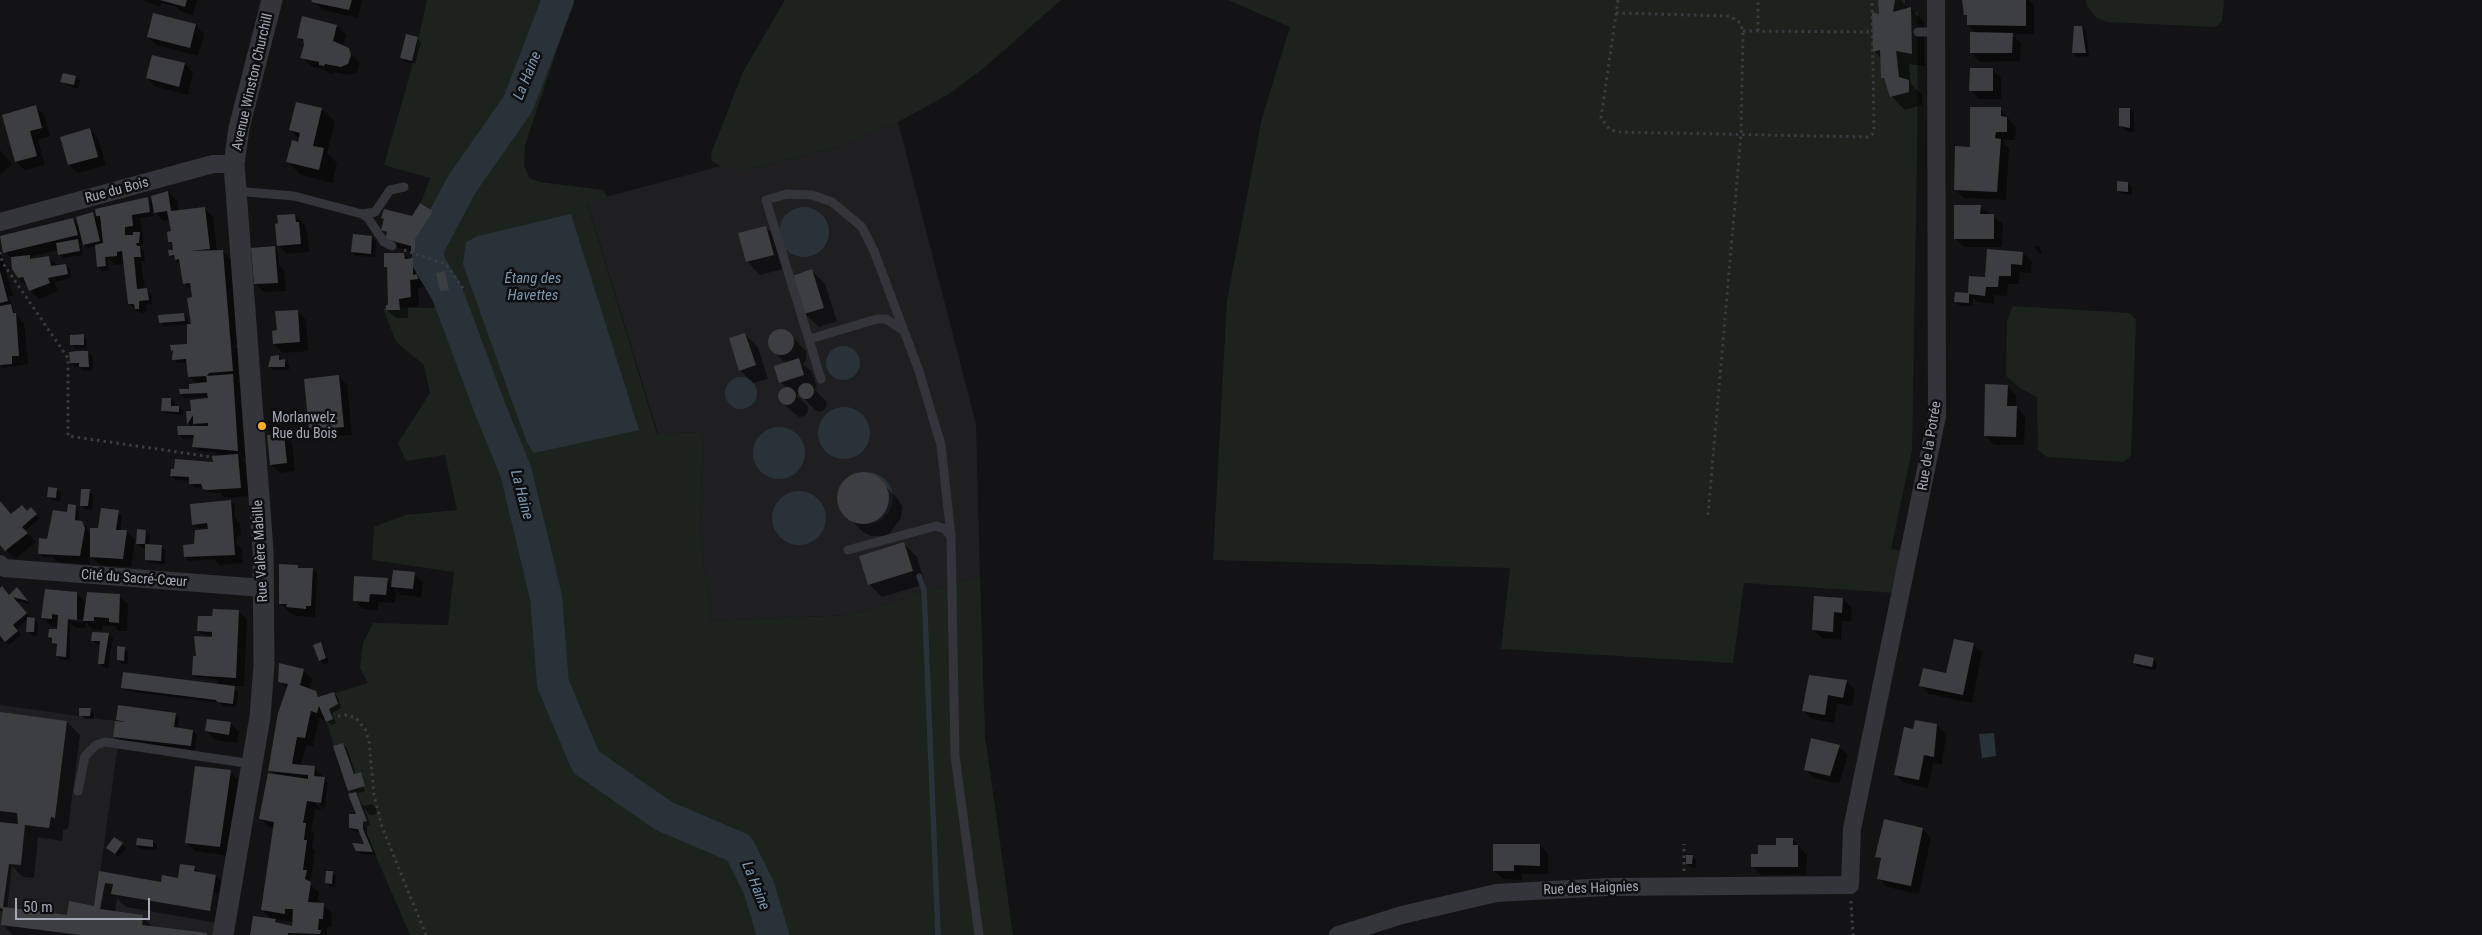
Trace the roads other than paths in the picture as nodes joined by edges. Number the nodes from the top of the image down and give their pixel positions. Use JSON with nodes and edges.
{"nodes":[{"id":1,"x":272,"y":0,"type":"edge"},
{"id":2,"x":1936,"y":0,"type":"edge"},
{"id":3,"x":1918,"y":32,"type":"dead end"},
{"id":4,"x":1936,"y":32,"type":"junction"},
{"id":5,"x":234,"y":164,"type":"junction"},
{"id":6,"x":404,"y":187,"type":"dead end"},
{"id":7,"x":235,"y":191,"type":"junction"},
{"id":8,"x":362,"y":214,"type":"junction"},
{"id":9,"x":0,"y":222,"type":"edge"},
{"id":10,"x":392,"y":246,"type":"road end"},
{"id":11,"x":903,"y":331,"type":"junction"},
{"id":12,"x":810,"y":339,"type":"junction"},
{"id":13,"x":821,"y":379,"type":"dead end"},
{"id":14,"x":951,"y":536,"type":"junction"},
{"id":15,"x":848,"y":550,"type":"dead end"},
{"id":16,"x":1,"y":568,"type":"edge"},
{"id":17,"x":263,"y":588,"type":"junction"},
{"id":18,"x":252,"y":764,"type":"junction"},
{"id":19,"x":78,"y":791,"type":"dead end"},
{"id":20,"x":1850,"y":885,"type":"joint"},
{"id":21,"x":223,"y":935,"type":"edge"},
{"id":22,"x":979,"y":935,"type":"edge"},
{"id":23,"x":1338,"y":935,"type":"edge"}],
"edges":[{"from":1,"to":5,"type":"street","name":"Avenue Winston Churchill"},
{"from":2,"to":4,"type":"street","name":"Rue de la Potrée"},
{"from":3,"to":4,"type":"lane"},
{"from":4,"to":20,"type":"street","name":"Rue de la Potrée"},
{"from":5,"to":7,"type":"street","name":"Rue Valère Mabille"},
{"from":5,"to":9,"type":"street","name":"Rue du Bois"},
{"from":6,"to":8,"type":"lane"},
{"from":7,"to":8,"type":"lane"},
{"from":7,"to":17,"type":"street","name":"Rue Valère Mabille"},
{"from":8,"to":10,"type":"lane"},
{"from":11,"to":12,"type":"lane"},
{"from":11,"to":12,"type":"lane"},
{"from":11,"to":14,"type":"lane"},
{"from":12,"to":13,"type":"lane"},
{"from":14,"to":15,"type":"lane"},
{"from":14,"to":22,"type":"lane"},
{"from":16,"to":17,"type":"street","name":"Cité du Sacré-Cœur"},
{"from":17,"to":18,"type":"street","name":"Rue Valère Mabille"},
{"from":18,"to":19,"type":"lane"},
{"from":18,"to":21,"type":"street","name":"Rue Valère Mabille"},
{"from":20,"to":23,"type":"street","name":"Rue des Haignies"}]}
